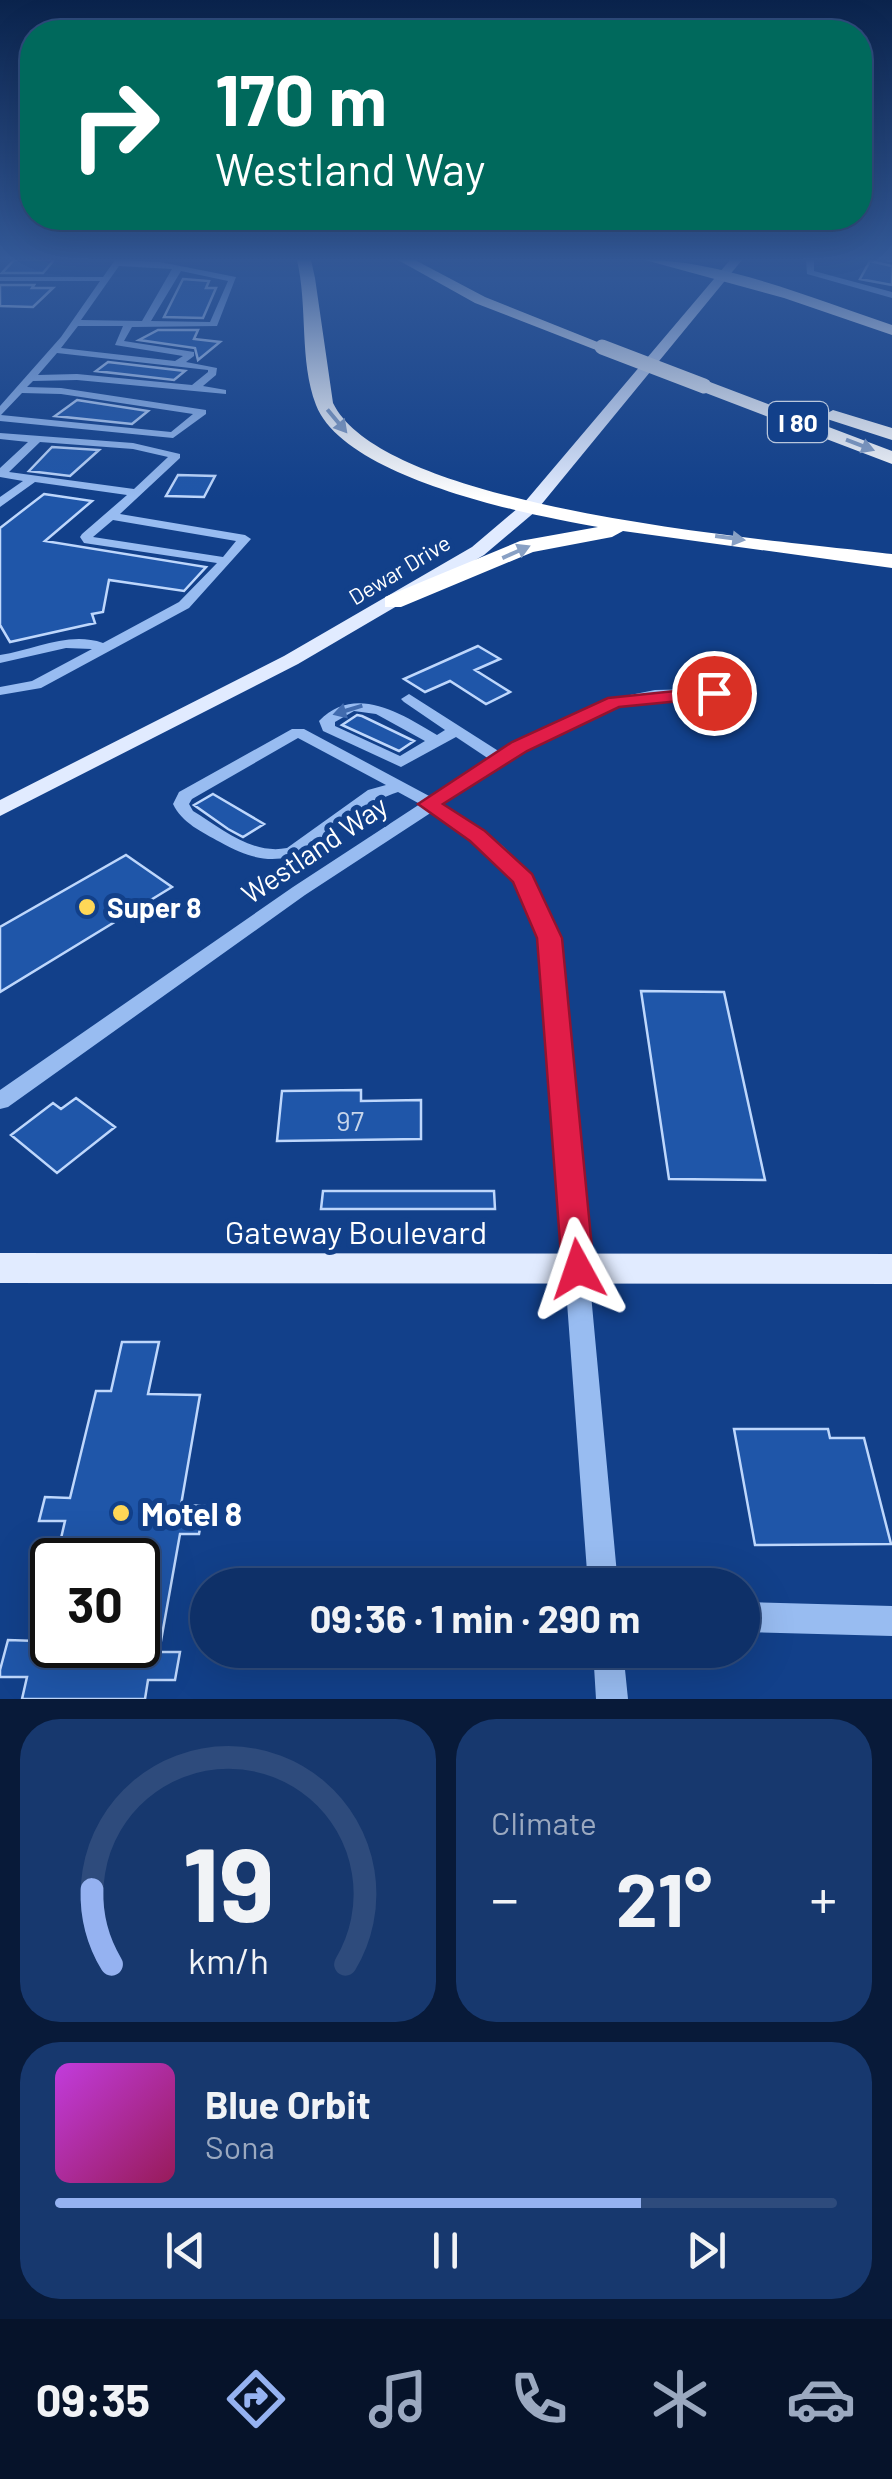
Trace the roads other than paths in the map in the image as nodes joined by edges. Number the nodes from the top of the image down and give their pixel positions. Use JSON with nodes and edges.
{"nodes":[{"id":1,"x":63,"y":339,"type":"edge"},
{"id":2,"x":120,"y":339,"type":"edge"},
{"id":3,"x":317,"y":339,"type":"edge"},
{"id":4,"x":582,"y":339,"type":"edge"},
{"id":5,"x":628,"y":339,"type":"edge"},
{"id":6,"x":671,"y":339,"type":"edge"},
{"id":7,"x":54,"y":350,"type":"junction"},
{"id":8,"x":100,"y":354,"type":"junction"},
{"id":9,"x":177,"y":364,"type":"junction"},
{"id":10,"x":193,"y":366,"type":"junction"},
{"id":11,"x":76,"y":377,"type":"junction"},
{"id":12,"x":30,"y":378,"type":"junction"},
{"id":13,"x":709,"y":378,"type":"junction"},
{"id":14,"x":180,"y":387,"type":"junction"},
{"id":15,"x":194,"y":388,"type":"junction"},
{"id":16,"x":19,"y":390,"type":"junction"},
{"id":17,"x":222,"y":392,"type":"dead end"},
{"id":18,"x":0,"y":415,"type":"edge"},
{"id":19,"x":892,"y":434,"type":"edge"},
{"id":20,"x":0,"y":436,"type":"edge"},
{"id":21,"x":37,"y":438,"type":"junction"},
{"id":22,"x":892,"y":458,"type":"edge"},
{"id":23,"x":0,"y":474,"type":"edge"},
{"id":24,"x":30,"y":481,"type":"junction"},
{"id":25,"x":137,"y":493,"type":"junction"},
{"id":26,"x":0,"y":504,"type":"edge"},
{"id":27,"x":530,"y":507,"type":"junction"},
{"id":28,"x":110,"y":516,"type":"junction"},
{"id":29,"x":677,"y":531,"type":"junction"},
{"id":30,"x":226,"y":561,"type":"junction"},
{"id":31,"x":892,"y":561,"type":"edge"},
{"id":32,"x":393,"y":602,"type":"junction"},
{"id":33,"x":104,"y":648,"type":"junction"},
{"id":34,"x":0,"y":659,"type":"edge"},
{"id":35,"x":0,"y":691,"type":"edge"},
{"id":36,"x":742,"y":692,"type":"dead end"},
{"id":37,"x":409,"y":699,"type":"dead end"},
{"id":38,"x":456,"y":730,"type":"junction"},
{"id":39,"x":436,"y":741,"type":"junction"},
{"id":40,"x":500,"y":759,"type":"junction"},
{"id":41,"x":396,"y":787,"type":"junction"},
{"id":42,"x":428,"y":804,"type":"junction"},
{"id":43,"x":0,"y":809,"type":"edge"},
{"id":44,"x":0,"y":1100,"type":"edge"},
{"id":45,"x":0,"y":1268,"type":"edge"},
{"id":46,"x":578,"y":1269,"type":"junction"},
{"id":47,"x":892,"y":1270,"type":"edge"},
{"id":48,"x":602,"y":1568,"type":"edge"},
{"id":49,"x":760,"y":1617,"type":"edge"},
{"id":50,"x":892,"y":1621,"type":"edge"},
{"id":51,"x":609,"y":1668,"type":"edge"},
{"id":52,"x":612,"y":1699,"type":"edge"}],
"edges":[{"from":1,"to":7,"type":"street"},
{"from":2,"to":9,"type":"street"},
{"from":3,"to":27,"type":"highway","one_way":true},
{"from":4,"to":13,"type":"highway","number":"I 80","bridge":true},
{"from":5,"to":13,"type":"highway","number":"I 80"},
{"from":6,"to":27,"type":"main road","name":"Dewar Drive"},
{"from":7,"to":8,"type":"street"},
{"from":7,"to":12,"type":"street"},
{"from":8,"to":9,"type":"street"},
{"from":8,"to":11,"type":"street"},
{"from":9,"to":10,"type":"street"},
{"from":10,"to":14,"type":"street"},
{"from":10,"to":15,"type":"street"},
{"from":11,"to":12,"type":"street"},
{"from":11,"to":14,"type":"street"},
{"from":12,"to":16,"type":"street"},
{"from":13,"to":19,"type":"highway","number":"I 80"},
{"from":13,"to":22,"type":"highway","number":"I 80","one_way":true},
{"from":14,"to":15,"type":"street"},
{"from":15,"to":17,"type":"street"},
{"from":16,"to":18,"type":"street"},
{"from":16,"to":18,"type":"street"},
{"from":20,"to":21,"type":"street"},
{"from":21,"to":23,"type":"street"},
{"from":21,"to":25,"type":"street"},
{"from":23,"to":24,"type":"street"},
{"from":24,"to":25,"type":"street"},
{"from":24,"to":26,"type":"street"},
{"from":25,"to":28,"type":"street"},
{"from":27,"to":29,"type":"highway"},
{"from":27,"to":32,"type":"main road","name":"Dewar Drive"},
{"from":28,"to":30,"type":"street"},
{"from":28,"to":30,"type":"street"},
{"from":29,"to":31,"type":"highway","one_way":true},
{"from":32,"to":29,"type":"highway","one_way":true},
{"from":30,"to":33,"type":"street"},
{"from":32,"to":43,"type":"main road","name":"Dewar Drive"},
{"from":33,"to":34,"type":"street"},
{"from":33,"to":35,"type":"street"},
{"from":36,"to":40,"type":"street","name":"Westland Way"},
{"from":37,"to":38,"type":"street"},
{"from":38,"to":39,"type":"street"},
{"from":38,"to":40,"type":"street"},
{"from":39,"to":39,"type":"street","one_way":true},
{"from":40,"to":42,"type":"street","name":"Westland Way"},
{"from":41,"to":41,"type":"street"},
{"from":41,"to":42,"type":"street"},
{"from":42,"to":44,"type":"street","name":"Westland Way"},
{"from":42,"to":46,"type":"street"},
{"from":45,"to":46,"type":"main road","name":"Gateway Boulevard"},
{"from":46,"to":47,"type":"main road","name":"Gateway Boulevard"},
{"from":46,"to":48,"type":"street"},
{"from":49,"to":50,"type":"street"},
{"from":51,"to":52,"type":"street"}]}
